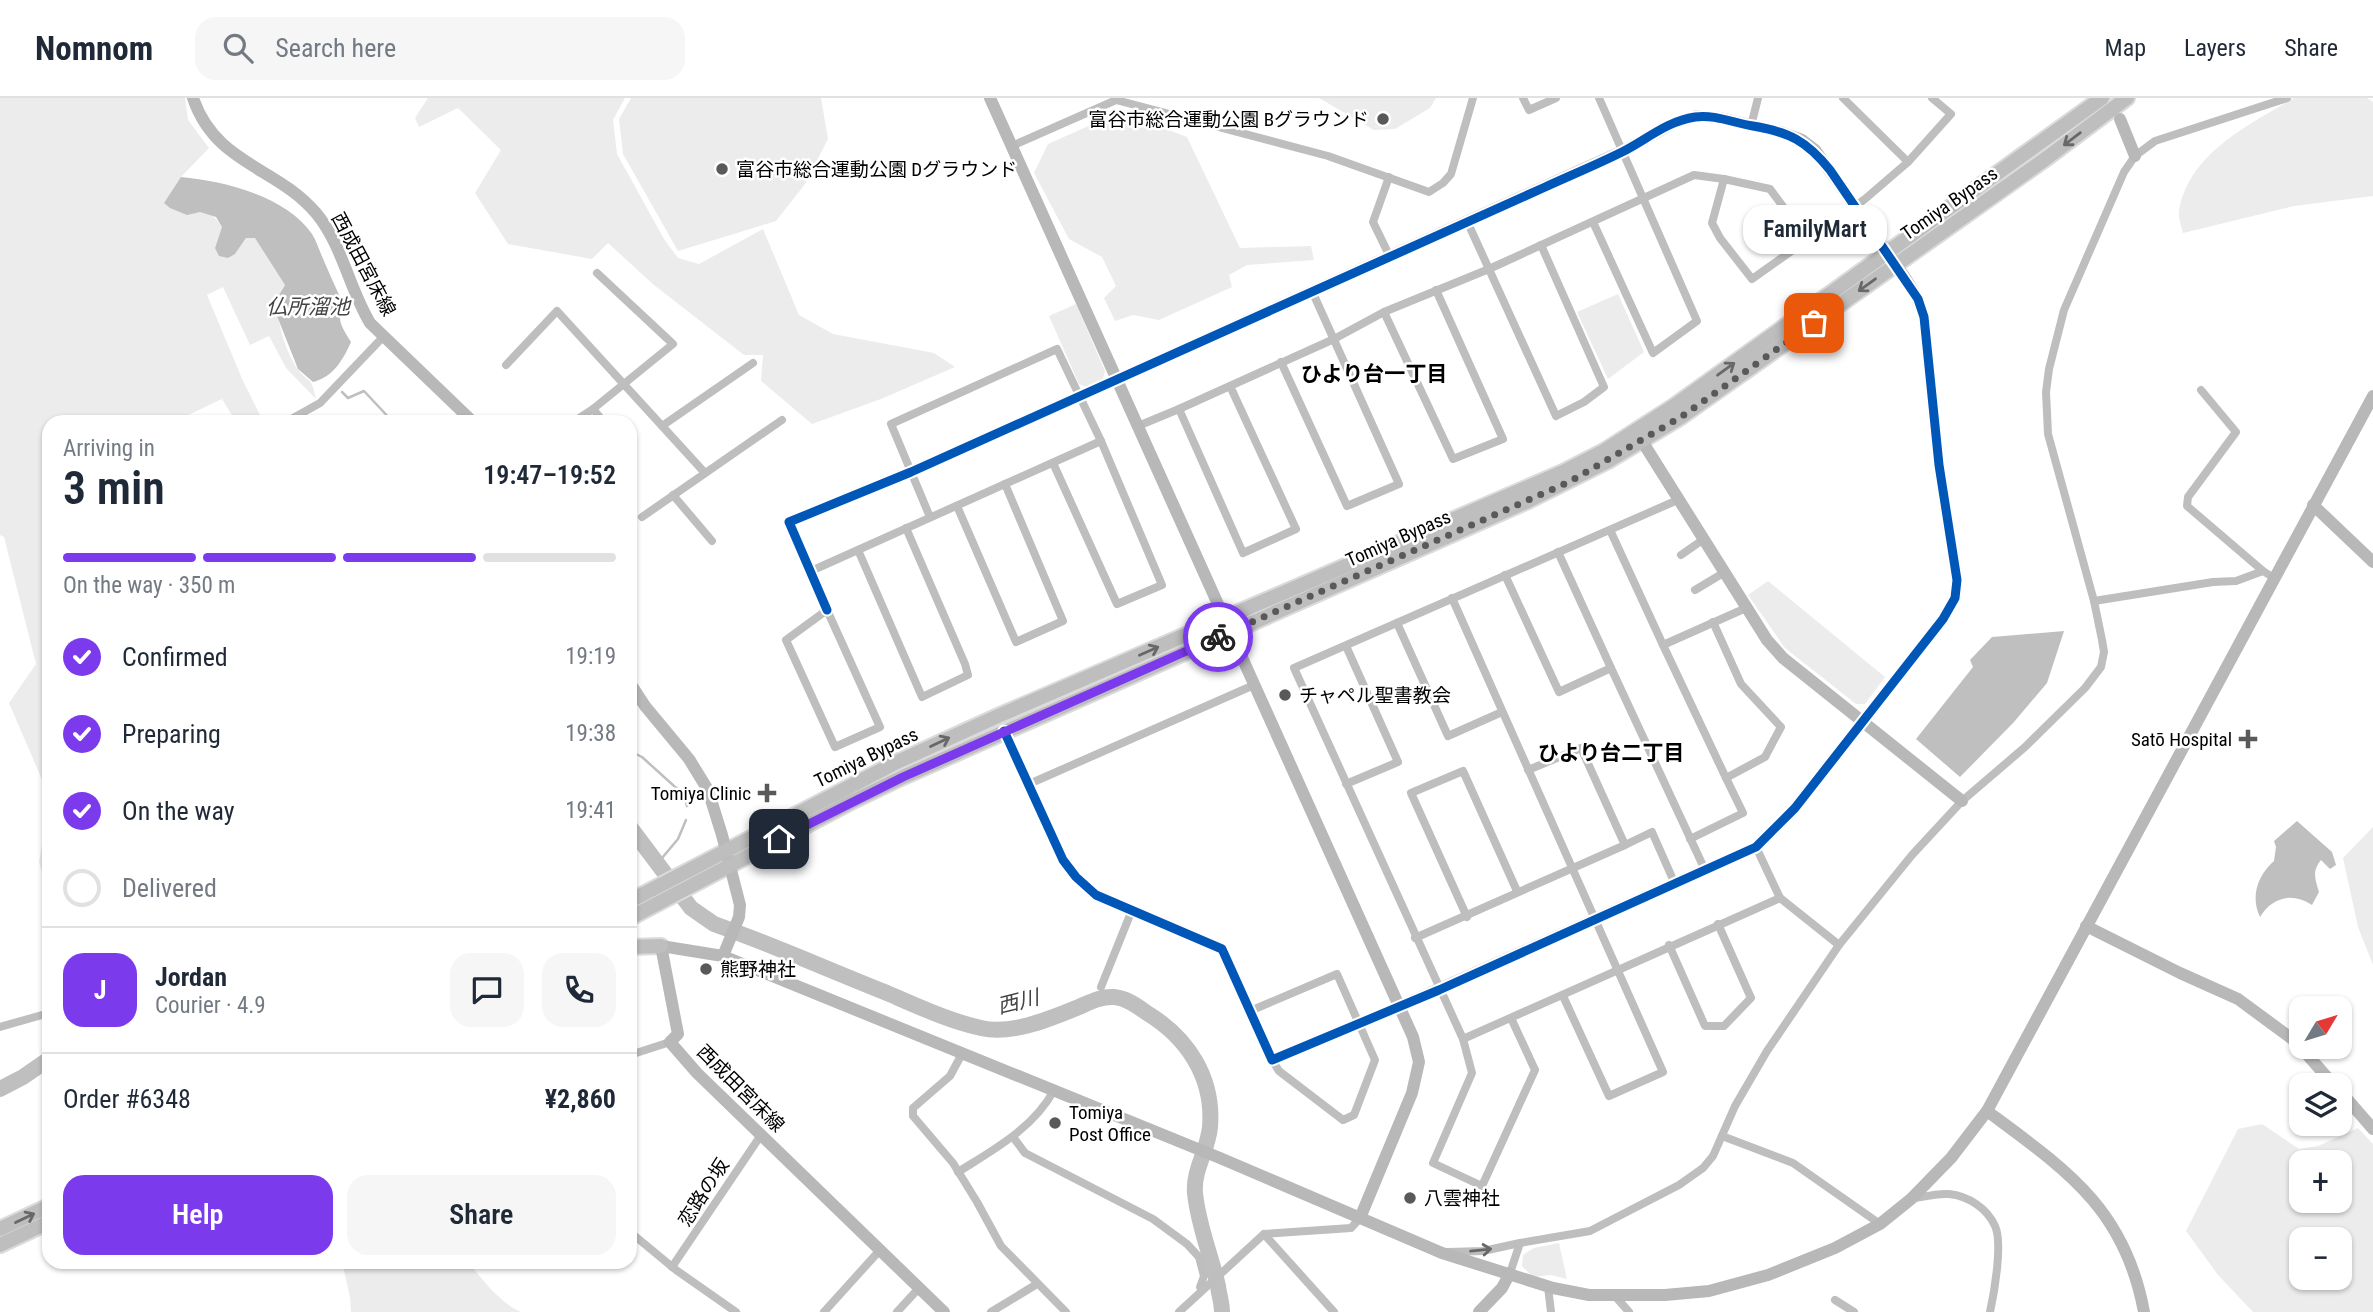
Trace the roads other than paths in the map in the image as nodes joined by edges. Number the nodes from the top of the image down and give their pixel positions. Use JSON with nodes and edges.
{"nodes":[{"id":1,"x":193,"y":98,"type":"edge"},
{"id":2,"x":990,"y":98,"type":"edge"},
{"id":3,"x":1474,"y":98,"type":"edge"},
{"id":4,"x":1523,"y":98,"type":"edge"},
{"id":5,"x":1556,"y":98,"type":"edge"},
{"id":6,"x":1600,"y":98,"type":"edge"},
{"id":7,"x":1758,"y":98,"type":"edge"},
{"id":8,"x":1843,"y":98,"type":"edge"},
{"id":9,"x":1933,"y":98,"type":"edge"},
{"id":10,"x":2102,"y":98,"type":"edge"},
{"id":11,"x":2127,"y":98,"type":"edge"},
{"id":12,"x":2287,"y":98,"type":"edge"},
{"id":13,"x":2120,"y":118,"type":"dead end"},
{"id":14,"x":1751,"y":126,"type":"junction"},
{"id":15,"x":1012,"y":146,"type":"junction"},
{"id":16,"x":1623,"y":151,"type":"junction"},
{"id":17,"x":2135,"y":156,"type":"junction"},
{"id":18,"x":1908,"y":162,"type":"junction"},
{"id":19,"x":1389,"y":177,"type":"junction"},
{"id":20,"x":1724,"y":178,"type":"junction"},
{"id":21,"x":1644,"y":199,"type":"junction"},
{"id":22,"x":1855,"y":206,"type":"junction"},
{"id":23,"x":1467,"y":221,"type":"junction"},
{"id":24,"x":1593,"y":222,"type":"junction"},
{"id":25,"x":1807,"y":239,"type":"junction"},
{"id":26,"x":1541,"y":245,"type":"junction"},
{"id":27,"x":1390,"y":257,"type":"junction"},
{"id":28,"x":1891,"y":259,"type":"junction"},
{"id":29,"x":1489,"y":269,"type":"junction"},
{"id":30,"x":597,"y":273,"type":"dead end"},
{"id":31,"x":1436,"y":290,"type":"junction"},
{"id":32,"x":1312,"y":291,"type":"junction"},
{"id":33,"x":1384,"y":312,"type":"junction"},
{"id":34,"x":383,"y":337,"type":"junction"},
{"id":35,"x":1334,"y":339,"type":"junction"},
{"id":36,"x":1280,"y":362,"type":"junction"},
{"id":37,"x":753,"y":363,"type":"dead end"},
{"id":38,"x":506,"y":365,"type":"dead end"},
{"id":39,"x":1116,"y":380,"type":"junction"},
{"id":40,"x":624,"y":384,"type":"junction"},
{"id":41,"x":1230,"y":386,"type":"junction"},
{"id":42,"x":2201,"y":390,"type":"dead end"},
{"id":43,"x":1078,"y":396,"type":"junction"},
{"id":44,"x":2373,"y":396,"type":"edge"},
{"id":45,"x":593,"y":409,"type":"junction"},
{"id":46,"x":1179,"y":409,"type":"junction"},
{"id":47,"x":299,"y":415,"type":"edge"},
{"id":48,"x":466,"y":415,"type":"edge"},
{"id":49,"x":584,"y":415,"type":"edge"},
{"id":50,"x":598,"y":415,"type":"edge"},
{"id":51,"x":782,"y":420,"type":"dead end"},
{"id":52,"x":662,"y":426,"type":"junction"},
{"id":53,"x":1138,"y":426,"type":"junction"},
{"id":54,"x":1101,"y":441,"type":"junction"},
{"id":55,"x":1642,"y":441,"type":"junction"},
{"id":56,"x":1052,"y":463,"type":"junction"},
{"id":57,"x":911,"y":472,"type":"junction"},
{"id":58,"x":705,"y":473,"type":"junction"},
{"id":59,"x":1004,"y":484,"type":"junction"},
{"id":60,"x":673,"y":495,"type":"junction"},
{"id":61,"x":1680,"y":499,"type":"junction"},
{"id":62,"x":2313,"y":505,"type":"junction"},
{"id":63,"x":957,"y":506,"type":"junction"},
{"id":64,"x":642,"y":517,"type":"dead end"},
{"id":65,"x":930,"y":517,"type":"junction"},
{"id":66,"x":906,"y":528,"type":"junction"},
{"id":67,"x":1610,"y":530,"type":"junction"},
{"id":68,"x":1704,"y":539,"type":"junction"},
{"id":69,"x":712,"y":541,"type":"dead end"},
{"id":70,"x":858,"y":550,"type":"junction"},
{"id":71,"x":1558,"y":552,"type":"junction"},
{"id":72,"x":1681,"y":555,"type":"dead end"},
{"id":73,"x":2373,"y":562,"type":"edge"},
{"id":74,"x":811,"y":571,"type":"junction"},
{"id":75,"x":1724,"y":572,"type":"junction"},
{"id":76,"x":2269,"y":574,"type":"junction"},
{"id":77,"x":1505,"y":575,"type":"junction"},
{"id":78,"x":1695,"y":590,"type":"dead end"},
{"id":79,"x":1452,"y":598,"type":"junction"},
{"id":80,"x":2094,"y":601,"type":"junction"},
{"id":81,"x":1746,"y":608,"type":"junction"},
{"id":82,"x":827,"y":610,"type":"junction"},
{"id":83,"x":1713,"y":622,"type":"junction"},
{"id":84,"x":1397,"y":623,"type":"junction"},
{"id":85,"x":1227,"y":626,"type":"junction"},
{"id":86,"x":1663,"y":645,"type":"junction"},
{"id":87,"x":1346,"y":646,"type":"junction"},
{"id":88,"x":1611,"y":668,"type":"junction"},
{"id":89,"x":1254,"y":685,"type":"junction"},
{"id":90,"x":637,"y":693,"type":"edge"},
{"id":91,"x":1502,"y":712,"type":"junction"},
{"id":92,"x":1863,"y":722,"type":"junction"},
{"id":93,"x":1004,"y":731,"type":"junction"},
{"id":94,"x":1528,"y":771,"type":"junction"},
{"id":95,"x":1726,"y":778,"type":"junction"},
{"id":96,"x":1346,"y":783,"type":"junction"},
{"id":97,"x":1029,"y":784,"type":"junction"},
{"id":98,"x":1962,"y":801,"type":"junction"},
{"id":99,"x":1690,"y":839,"type":"junction"},
{"id":100,"x":1625,"y":845,"type":"junction"},
{"id":101,"x":1756,"y":846,"type":"junction"},
{"id":102,"x":726,"y":850,"type":"junction"},
{"id":103,"x":731,"y":865,"type":"junction"},
{"id":104,"x":1573,"y":869,"type":"junction"},
{"id":105,"x":1705,"y":870,"type":"junction"},
{"id":106,"x":1675,"y":884,"type":"junction"},
{"id":107,"x":1517,"y":891,"type":"junction"},
{"id":108,"x":637,"y":897,"type":"edge"},
{"id":109,"x":1780,"y":898,"type":"junction"},
{"id":110,"x":1132,"y":910,"type":"junction"},
{"id":111,"x":637,"y":914,"type":"edge"},
{"id":112,"x":1467,"y":917,"type":"junction"},
{"id":113,"x":1596,"y":919,"type":"junction"},
{"id":114,"x":1718,"y":924,"type":"junction"},
{"id":115,"x":2086,"y":926,"type":"junction"},
{"id":116,"x":1415,"y":938,"type":"junction"},
{"id":117,"x":1669,"y":945,"type":"junction"},
{"id":118,"x":1839,"y":945,"type":"junction"},
{"id":119,"x":661,"y":946,"type":"junction"},
{"id":120,"x":637,"y":947,"type":"edge"},
{"id":121,"x":725,"y":951,"type":"junction"},
{"id":122,"x":1618,"y":970,"type":"junction"},
{"id":123,"x":1101,"y":987,"type":"dead end"},
{"id":124,"x":1439,"y":990,"type":"junction"},
{"id":125,"x":1563,"y":996,"type":"junction"},
{"id":126,"x":1399,"y":1007,"type":"junction"},
{"id":127,"x":1250,"y":1011,"type":"junction"},
{"id":128,"x":42,"y":1015,"type":"edge"},
{"id":129,"x":1511,"y":1018,"type":"junction"},
{"id":130,"x":1359,"y":1024,"type":"junction"},
{"id":131,"x":0,"y":1027,"type":"edge"},
{"id":132,"x":1463,"y":1039,"type":"junction"},
{"id":133,"x":670,"y":1042,"type":"junction"},
{"id":134,"x":962,"y":1052,"type":"junction"},
{"id":135,"x":637,"y":1053,"type":"edge"},
{"id":136,"x":1272,"y":1060,"type":"junction"},
{"id":137,"x":2323,"y":1073,"type":"edge"},
{"id":138,"x":1054,"y":1090,"type":"junction"},
{"id":139,"x":2352,"y":1105,"type":"edge"},
{"id":140,"x":1987,"y":1111,"type":"junction"},
{"id":141,"x":2373,"y":1129,"type":"edge"},
{"id":142,"x":761,"y":1135,"type":"junction"},
{"id":143,"x":1722,"y":1136,"type":"junction"},
{"id":144,"x":1013,"y":1137,"type":"junction"},
{"id":145,"x":958,"y":1172,"type":"junction"},
{"id":146,"x":1911,"y":1199,"type":"junction"},
{"id":147,"x":42,"y":1209,"type":"edge"},
{"id":148,"x":1360,"y":1218,"type":"junction"},
{"id":149,"x":1880,"y":1224,"type":"junction"},
{"id":150,"x":42,"y":1225,"type":"edge"},
{"id":151,"x":0,"y":1230,"type":"edge"},
{"id":152,"x":1264,"y":1234,"type":"junction"},
{"id":153,"x":637,"y":1237,"type":"edge"},
{"id":154,"x":1520,"y":1243,"type":"junction"},
{"id":155,"x":0,"y":1245,"type":"edge"},
{"id":156,"x":880,"y":1250,"type":"junction"},
{"id":157,"x":1442,"y":1253,"type":"junction"},
{"id":158,"x":673,"y":1267,"type":"junction"},
{"id":159,"x":1510,"y":1273,"type":"junction"},
{"id":160,"x":1037,"y":1284,"type":"junction"},
{"id":161,"x":1206,"y":1287,"type":"junction"},
{"id":162,"x":1548,"y":1287,"type":"junction"},
{"id":163,"x":919,"y":1288,"type":"junction"},
{"id":164,"x":1615,"y":1296,"type":"junction"},
{"id":165,"x":1835,"y":1300,"type":"dead end"},
{"id":166,"x":736,"y":1312,"type":"edge"},
{"id":167,"x":824,"y":1312,"type":"edge"},
{"id":168,"x":897,"y":1312,"type":"edge"},
{"id":169,"x":944,"y":1312,"type":"edge"},
{"id":170,"x":991,"y":1312,"type":"edge"},
{"id":171,"x":1066,"y":1312,"type":"edge"},
{"id":172,"x":1179,"y":1312,"type":"edge"},
{"id":173,"x":1335,"y":1312,"type":"edge"},
{"id":174,"x":1479,"y":1312,"type":"edge"},
{"id":175,"x":1552,"y":1312,"type":"edge"},
{"id":176,"x":1629,"y":1312,"type":"edge"},
{"id":177,"x":1854,"y":1312,"type":"edge"},
{"id":178,"x":1990,"y":1312,"type":"edge"},
{"id":179,"x":2144,"y":1312,"type":"edge"}],
"edges":[{"from":1,"to":34,"type":"street","name":"西成田宮床線"},
{"from":2,"to":15,"type":"street"},
{"from":3,"to":19,"type":"street"},
{"from":4,"to":5,"type":"street"},
{"from":6,"to":16,"type":"street"},
{"from":7,"to":14,"type":"street"},
{"from":8,"to":18,"type":"street"},
{"from":9,"to":18,"type":"street"},
{"from":10,"to":28,"type":"highway","name":"Tomiya Bypass"},
{"from":11,"to":28,"type":"highway","name":"Tomiya Bypass","one_way":true},
{"from":12,"to":17,"type":"street"},
{"from":13,"to":17,"type":"street"},
{"from":14,"to":16,"type":"street"},
{"from":14,"to":22,"type":"street"},
{"from":15,"to":19,"type":"street"},
{"from":15,"to":39,"type":"street"},
{"from":16,"to":21,"type":"street"},
{"from":16,"to":23,"type":"street"},
{"from":17,"to":80,"type":"street"},
{"from":18,"to":22,"type":"street"},
{"from":19,"to":27,"type":"street"},
{"from":20,"to":21,"type":"street"},
{"from":20,"to":25,"type":"street"},
{"from":20,"to":25,"type":"street"},
{"from":21,"to":24,"type":"street"},
{"from":21,"to":24,"type":"street"},
{"from":22,"to":25,"type":"street"},
{"from":22,"to":28,"type":"street"},
{"from":23,"to":27,"type":"street"},
{"from":23,"to":29,"type":"street"},
{"from":24,"to":26,"type":"street"},
{"from":26,"to":29,"type":"street"},
{"from":26,"to":29,"type":"street"},
{"from":27,"to":32,"type":"street"},
{"from":28,"to":55,"type":"highway","name":"Tomiya Bypass","one_way":true},
{"from":85,"to":28,"type":"highway","name":"Tomiya Bypass","one_way":true},
{"from":28,"to":92,"type":"street"},
{"from":29,"to":31,"type":"street"},
{"from":30,"to":40,"type":"street"},
{"from":31,"to":33,"type":"street"},
{"from":31,"to":33,"type":"street"},
{"from":32,"to":35,"type":"street"},
{"from":32,"to":39,"type":"street"},
{"from":33,"to":35,"type":"street"},
{"from":34,"to":47,"type":"street"},
{"from":34,"to":48,"type":"street","name":"西成田宮床線"},
{"from":35,"to":36,"type":"street"},
{"from":35,"to":36,"type":"street"},
{"from":36,"to":41,"type":"street"},
{"from":37,"to":52,"type":"street"},
{"from":38,"to":40,"type":"street"},
{"from":39,"to":43,"type":"street"},
{"from":39,"to":53,"type":"street"},
{"from":40,"to":45,"type":"street"},
{"from":40,"to":52,"type":"street"},
{"from":41,"to":46,"type":"street"},
{"from":41,"to":46,"type":"street"},
{"from":42,"to":76,"type":"street"},
{"from":43,"to":54,"type":"street"},
{"from":43,"to":57,"type":"street"},
{"from":43,"to":57,"type":"street"},
{"from":44,"to":62,"type":"street"},
{"from":45,"to":49,"type":"street"},
{"from":45,"to":50,"type":"street"},
{"from":46,"to":53,"type":"street"},
{"from":51,"to":58,"type":"street"},
{"from":52,"to":58,"type":"street"},
{"from":53,"to":85,"type":"street"},
{"from":54,"to":56,"type":"street"},
{"from":54,"to":56,"type":"street"},
{"from":55,"to":61,"type":"street"},
{"from":55,"to":85,"type":"highway","name":"Tomiya Bypass"},
{"from":56,"to":59,"type":"street"},
{"from":57,"to":65,"type":"street"},
{"from":57,"to":74,"type":"street"},
{"from":58,"to":60,"type":"street"},
{"from":59,"to":63,"type":"street"},
{"from":59,"to":63,"type":"street"},
{"from":60,"to":64,"type":"street"},
{"from":60,"to":69,"type":"street"},
{"from":61,"to":67,"type":"street"},
{"from":61,"to":68,"type":"street"},
{"from":62,"to":73,"type":"street"},
{"from":62,"to":76,"type":"street"},
{"from":63,"to":65,"type":"street"},
{"from":65,"to":66,"type":"street"},
{"from":66,"to":70,"type":"street"},
{"from":66,"to":70,"type":"street"},
{"from":67,"to":71,"type":"street"},
{"from":67,"to":86,"type":"street"},
{"from":68,"to":72,"type":"street"},
{"from":68,"to":75,"type":"street"},
{"from":70,"to":74,"type":"street"},
{"from":71,"to":77,"type":"street"},
{"from":71,"to":88,"type":"street"},
{"from":74,"to":82,"type":"street"},
{"from":75,"to":78,"type":"street"},
{"from":75,"to":81,"type":"street"},
{"from":76,"to":80,"type":"street"},
{"from":76,"to":115,"type":"street"},
{"from":77,"to":79,"type":"street"},
{"from":77,"to":88,"type":"street"},
{"from":79,"to":84,"type":"street"},
{"from":79,"to":91,"type":"street"},
{"from":80,"to":98,"type":"street"},
{"from":81,"to":83,"type":"street"},
{"from":81,"to":92,"type":"street"},
{"from":82,"to":82,"type":"street"},
{"from":83,"to":86,"type":"street"},
{"from":83,"to":95,"type":"street"},
{"from":84,"to":87,"type":"street"},
{"from":84,"to":91,"type":"street"},
{"from":85,"to":89,"type":"street"},
{"from":85,"to":93,"type":"highway","name":"Tomiya Bypass"},
{"from":102,"to":85,"type":"highway","name":"Tomiya Bypass","one_way":true},
{"from":86,"to":95,"type":"street"},
{"from":87,"to":96,"type":"street"},
{"from":87,"to":96,"type":"street"},
{"from":88,"to":99,"type":"street"},
{"from":89,"to":97,"type":"street"},
{"from":89,"to":126,"type":"street"},
{"from":90,"to":102,"type":"street"},
{"from":91,"to":94,"type":"street"},
{"from":92,"to":98,"type":"street"},
{"from":92,"to":101,"type":"street"},
{"from":93,"to":97,"type":"street"},
{"from":93,"to":103,"type":"highway","name":"Tomiya Bypass"},
{"from":94,"to":100,"type":"street"},
{"from":94,"to":104,"type":"street"},
{"from":95,"to":99,"type":"street"},
{"from":96,"to":116,"type":"street"},
{"from":97,"to":110,"type":"street"},
{"from":98,"to":118,"type":"street"},
{"from":99,"to":105,"type":"street"},
{"from":100,"to":104,"type":"street"},
{"from":100,"to":106,"type":"street"},
{"from":101,"to":105,"type":"street"},
{"from":101,"to":109,"type":"street"},
{"from":102,"to":103,"type":"street"},
{"from":102,"to":108,"type":"highway","name":"Tomiya Bypass"},
{"from":103,"to":111,"type":"highway","name":"Tomiya Bypass"},
{"from":103,"to":121,"type":"street"},
{"from":104,"to":107,"type":"street"},
{"from":104,"to":113,"type":"street"},
{"from":105,"to":106,"type":"street"},
{"from":106,"to":113,"type":"street"},
{"from":107,"to":112,"type":"street"},
{"from":107,"to":112,"type":"street"},
{"from":109,"to":114,"type":"street"},
{"from":109,"to":118,"type":"street"},
{"from":110,"to":123,"type":"street"},
{"from":110,"to":127,"type":"street"},
{"from":112,"to":116,"type":"street"},
{"from":113,"to":122,"type":"street"},
{"from":113,"to":124,"type":"street"},
{"from":114,"to":117,"type":"street"},
{"from":114,"to":117,"type":"street"},
{"from":115,"to":137,"type":"street"},
{"from":115,"to":140,"type":"street"},
{"from":116,"to":124,"type":"street"},
{"from":117,"to":122,"type":"street"},
{"from":118,"to":143,"type":"street"},
{"from":119,"to":120,"type":"highway"},
{"from":119,"to":121,"type":"street"},
{"from":119,"to":133,"type":"street","name":"西成田宮床線"},
{"from":121,"to":134,"type":"street"},
{"from":122,"to":125,"type":"street"},
{"from":122,"to":125,"type":"street"},
{"from":124,"to":126,"type":"street"},
{"from":124,"to":132,"type":"street"},
{"from":125,"to":129,"type":"street"},
{"from":126,"to":130,"type":"street"},
{"from":126,"to":148,"type":"street"},
{"from":127,"to":130,"type":"street"},
{"from":127,"to":136,"type":"street"},
{"from":128,"to":131,"type":"street"},
{"from":129,"to":132,"type":"street"},
{"from":129,"to":132,"type":"street"},
{"from":130,"to":136,"type":"street"},
{"from":130,"to":136,"type":"street"},
{"from":133,"to":135,"type":"street"},
{"from":133,"to":142,"type":"street","name":"西成田宮床線"},
{"from":134,"to":138,"type":"street"},
{"from":134,"to":145,"type":"street"},
{"from":138,"to":144,"type":"street"},
{"from":138,"to":148,"type":"street"},
{"from":139,"to":141,"type":"street"},
{"from":140,"to":146,"type":"street"},
{"from":140,"to":179,"type":"street"},
{"from":142,"to":156,"type":"street","name":"西成田宮床線"},
{"from":142,"to":158,"type":"street","name":"恋路の坂"},
{"from":143,"to":149,"type":"street"},
{"from":143,"to":154,"type":"street"},
{"from":144,"to":145,"type":"street"},
{"from":144,"to":161,"type":"street"},
{"from":145,"to":160,"type":"street"},
{"from":146,"to":149,"type":"street"},
{"from":146,"to":178,"type":"street"},
{"from":151,"to":147,"type":"highway","one_way":true},
{"from":148,"to":152,"type":"street"},
{"from":148,"to":157,"type":"street"},
{"from":149,"to":164,"type":"street"},
{"from":150,"to":155,"type":"highway"},
{"from":152,"to":161,"type":"street"},
{"from":152,"to":173,"type":"street"},
{"from":153,"to":158,"type":"street"},
{"from":157,"to":154,"type":"street","one_way":true},
{"from":154,"to":159,"type":"street"},
{"from":156,"to":163,"type":"street","name":"西成田宮床線"},
{"from":156,"to":167,"type":"street"},
{"from":157,"to":159,"type":"street"},
{"from":158,"to":166,"type":"street"},
{"from":159,"to":162,"type":"street"},
{"from":159,"to":174,"type":"street"},
{"from":160,"to":170,"type":"street"},
{"from":160,"to":171,"type":"street"},
{"from":161,"to":172,"type":"street"},
{"from":162,"to":164,"type":"street"},
{"from":162,"to":175,"type":"street"},
{"from":163,"to":168,"type":"street"},
{"from":163,"to":169,"type":"street","name":"西成田宮床線"},
{"from":164,"to":176,"type":"street"},
{"from":165,"to":177,"type":"street"}]}
